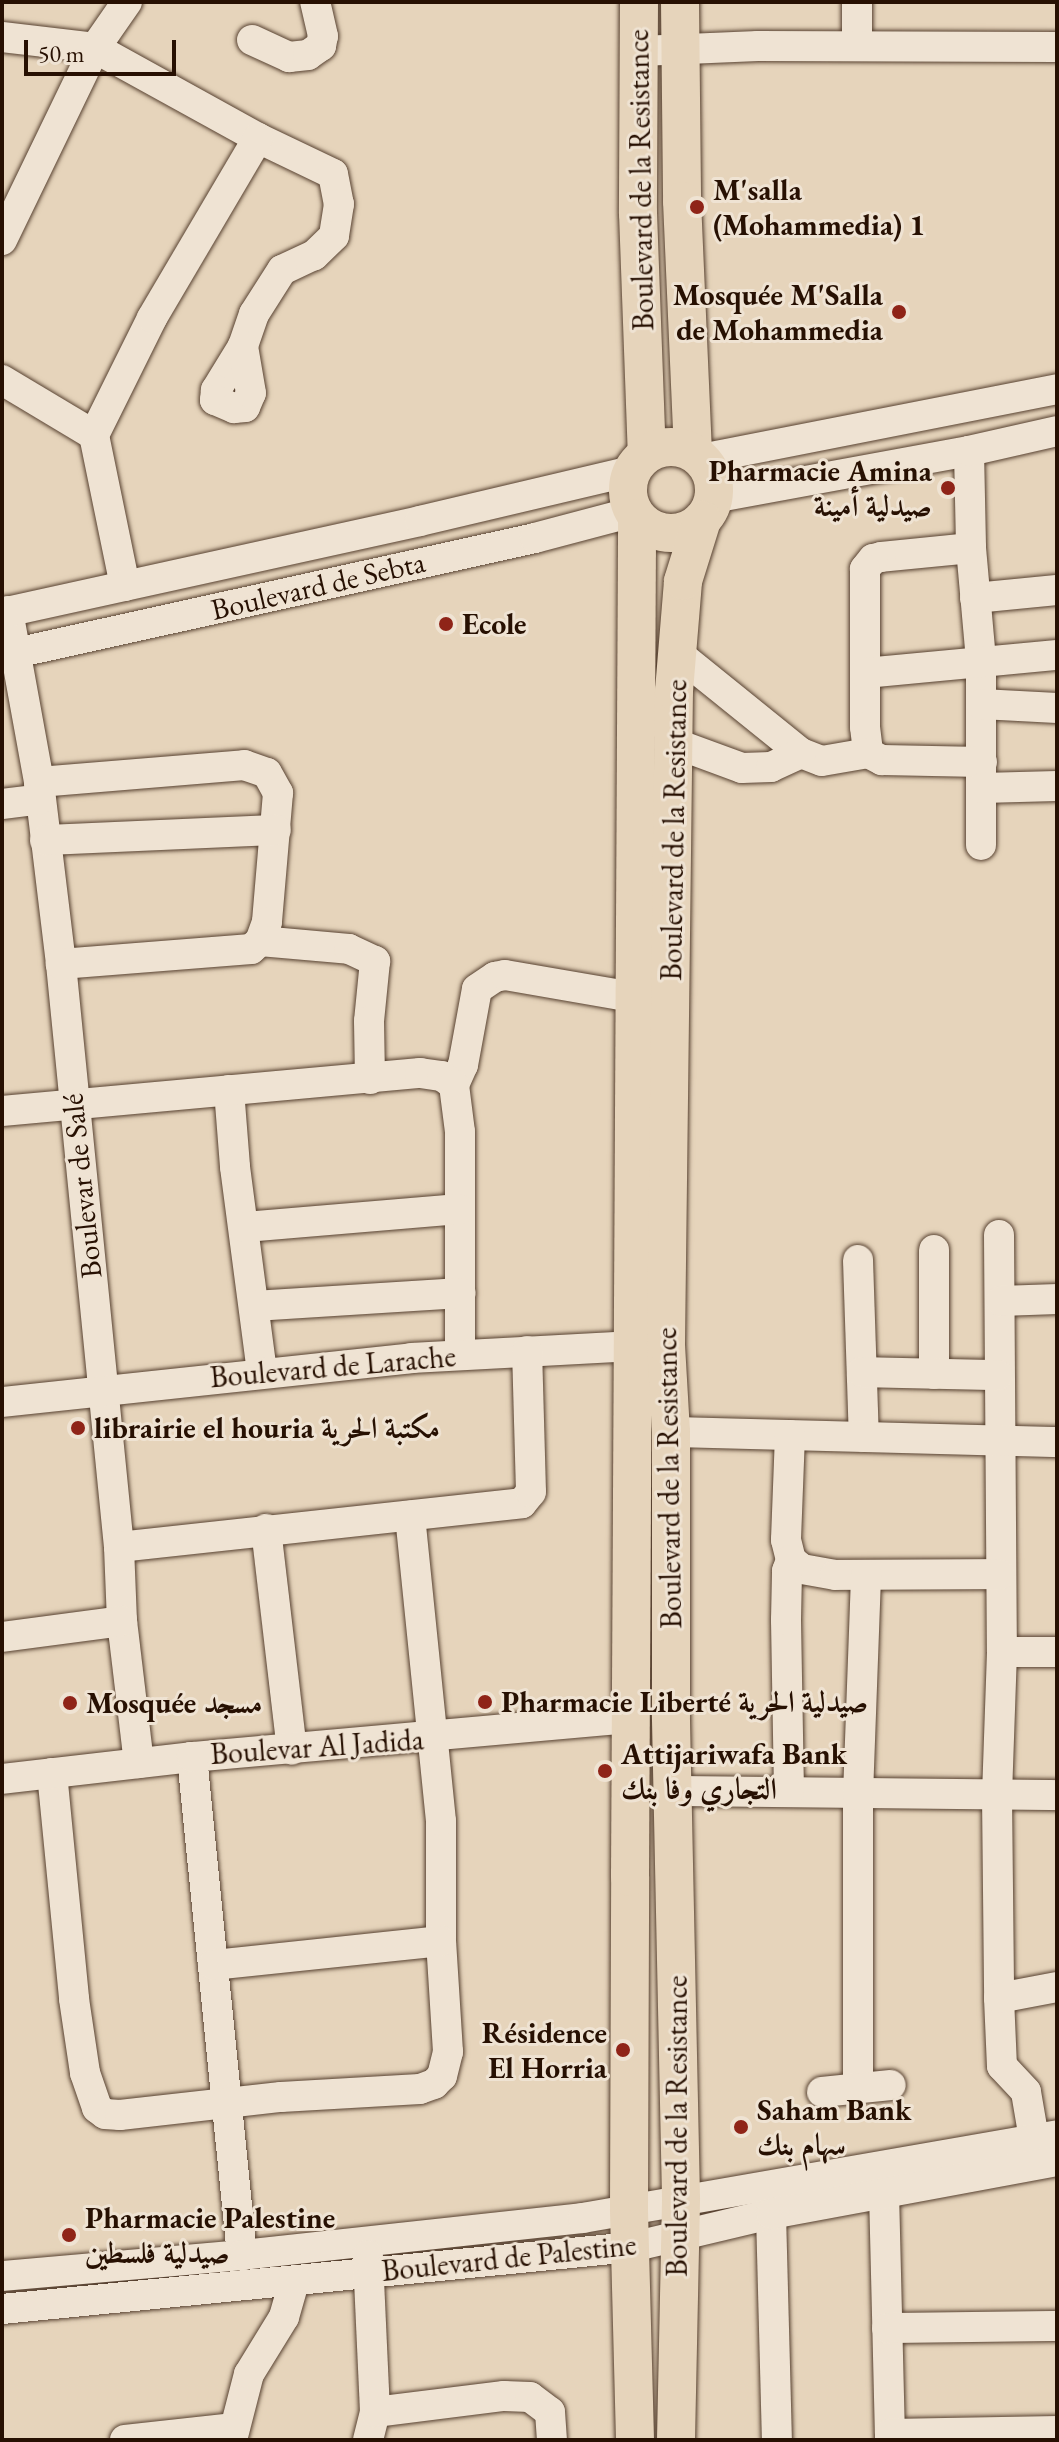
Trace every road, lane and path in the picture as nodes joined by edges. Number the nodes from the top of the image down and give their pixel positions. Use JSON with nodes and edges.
{"nodes":[{"id":1,"x":127,"y":2,"type":"edge"},
{"id":2,"x":315,"y":2,"type":"edge"},
{"id":3,"x":639,"y":2,"type":"edge"},
{"id":4,"x":680,"y":2,"type":"edge"},
{"id":5,"x":857,"y":2,"type":"edge"},
{"id":6,"x":2,"y":37,"type":"edge"},
{"id":7,"x":252,"y":40,"type":"dead end"},
{"id":8,"x":857,"y":46,"type":"junction"},
{"id":9,"x":1057,"y":47,"type":"edge"},
{"id":10,"x":95,"y":48,"type":"junction"},
{"id":11,"x":680,"y":48,"type":"junction"},
{"id":12,"x":640,"y":51,"type":"junction"},
{"id":13,"x":258,"y":138,"type":"junction"},
{"id":14,"x":2,"y":240,"type":"edge"},
{"id":15,"x":243,"y":346,"type":"dead end"},
{"id":16,"x":2,"y":380,"type":"edge"},
{"id":17,"x":1057,"y":389,"type":"edge"},
{"id":18,"x":1057,"y":431,"type":"edge"},
{"id":19,"x":94,"y":435,"type":"junction"},
{"id":20,"x":969,"y":451,"type":"junction"},
{"id":21,"x":697,"y":456,"type":"junction"},
{"id":22,"x":639,"y":462,"type":"junction"},
{"id":23,"x":708,"y":509,"type":"junction"},
{"id":24,"x":635,"y":515,"type":"junction"},
{"id":25,"x":971,"y":548,"type":"junction"},
{"id":26,"x":125,"y":586,"type":"junction"},
{"id":27,"x":1057,"y":590,"type":"edge"},
{"id":28,"x":975,"y":598,"type":"junction"},
{"id":29,"x":5,"y":612,"type":"edge"},
{"id":30,"x":677,"y":653,"type":"junction"},
{"id":31,"x":10,"y":655,"type":"edge"},
{"id":32,"x":1057,"y":655,"type":"edge"},
{"id":33,"x":981,"y":661,"type":"junction"},
{"id":34,"x":865,"y":673,"type":"junction"},
{"id":35,"x":981,"y":704,"type":"junction"},
{"id":36,"x":1057,"y":708,"type":"edge"},
{"id":37,"x":674,"y":743,"type":"junction"},
{"id":38,"x":801,"y":753,"type":"junction"},
{"id":39,"x":868,"y":753,"type":"junction"},
{"id":40,"x":982,"y":775,"type":"junction"},
{"id":41,"x":1057,"y":786,"type":"edge"},
{"id":42,"x":39,"y":790,"type":"junction"},
{"id":43,"x":2,"y":804,"type":"edge"},
{"id":44,"x":276,"y":830,"type":"junction"},
{"id":45,"x":45,"y":840,"type":"junction"},
{"id":46,"x":981,"y":845,"type":"dead end"},
{"id":47,"x":260,"y":941,"type":"junction"},
{"id":48,"x":61,"y":964,"type":"junction"},
{"id":49,"x":633,"y":997,"type":"junction"},
{"id":50,"x":370,"y":1079,"type":"junction"},
{"id":51,"x":454,"y":1085,"type":"junction"},
{"id":52,"x":229,"y":1090,"type":"junction"},
{"id":53,"x":73,"y":1105,"type":"junction"},
{"id":54,"x":2,"y":1111,"type":"edge"},
{"id":55,"x":459,"y":1209,"type":"junction"},
{"id":56,"x":245,"y":1227,"type":"junction"},
{"id":57,"x":999,"y":1235,"type":"dead end"},
{"id":58,"x":934,"y":1250,"type":"dead end"},
{"id":59,"x":858,"y":1260,"type":"dead end"},
{"id":60,"x":461,"y":1293,"type":"junction"},
{"id":61,"x":1057,"y":1299,"type":"edge"},
{"id":62,"x":1001,"y":1301,"type":"junction"},
{"id":63,"x":254,"y":1306,"type":"junction"},
{"id":64,"x":649,"y":1345,"type":"junction"},
{"id":65,"x":527,"y":1351,"type":"junction"},
{"id":66,"x":460,"y":1355,"type":"junction"},
{"id":67,"x":262,"y":1372,"type":"junction"},
{"id":68,"x":862,"y":1372,"type":"junction"},
{"id":69,"x":934,"y":1374,"type":"junction"},
{"id":70,"x":998,"y":1375,"type":"junction"},
{"id":71,"x":104,"y":1391,"type":"junction"},
{"id":72,"x":2,"y":1402,"type":"edge"},
{"id":73,"x":671,"y":1432,"type":"junction"},
{"id":74,"x":790,"y":1435,"type":"junction"},
{"id":75,"x":864,"y":1437,"type":"junction"},
{"id":76,"x":999,"y":1441,"type":"junction"},
{"id":77,"x":1057,"y":1442,"type":"edge"},
{"id":78,"x":410,"y":1516,"type":"junction"},
{"id":79,"x":266,"y":1529,"type":"junction"},
{"id":80,"x":119,"y":1547,"type":"junction"},
{"id":81,"x":791,"y":1560,"type":"junction"},
{"id":82,"x":1000,"y":1574,"type":"junction"},
{"id":83,"x":866,"y":1575,"type":"junction"},
{"id":84,"x":122,"y":1621,"type":"junction"},
{"id":85,"x":2,"y":1637,"type":"edge"},
{"id":86,"x":1002,"y":1652,"type":"junction"},
{"id":87,"x":1057,"y":1652,"type":"edge"},
{"id":88,"x":631,"y":1718,"type":"junction"},
{"id":89,"x":435,"y":1738,"type":"junction"},
{"id":90,"x":292,"y":1749,"type":"junction"},
{"id":91,"x":192,"y":1757,"type":"junction"},
{"id":92,"x":139,"y":1763,"type":"junction"},
{"id":93,"x":52,"y":1773,"type":"junction"},
{"id":94,"x":2,"y":1779,"type":"edge"},
{"id":95,"x":672,"y":1791,"type":"junction"},
{"id":96,"x":789,"y":1792,"type":"junction"},
{"id":97,"x":858,"y":1795,"type":"junction"},
{"id":98,"x":997,"y":1795,"type":"junction"},
{"id":99,"x":1057,"y":1795,"type":"edge"},
{"id":100,"x":441,"y":1941,"type":"junction"},
{"id":101,"x":213,"y":1965,"type":"junction"},
{"id":102,"x":1057,"y":1987,"type":"edge"},
{"id":103,"x":999,"y":1998,"type":"junction"},
{"id":104,"x":891,"y":2085,"type":"dead end"},
{"id":105,"x":858,"y":2088,"type":"junction"},
{"id":106,"x":822,"y":2092,"type":"dead end"},
{"id":107,"x":225,"y":2102,"type":"junction"},
{"id":108,"x":1046,"y":2137,"type":"edge"},
{"id":109,"x":1057,"y":2161,"type":"edge"},
{"id":110,"x":884,"y":2192,"type":"junction"},
{"id":111,"x":629,"y":2209,"type":"junction"},
{"id":112,"x":771,"y":2214,"type":"junction"},
{"id":113,"x":682,"y":2217,"type":"junction"},
{"id":114,"x":368,"y":2241,"type":"junction"},
{"id":115,"x":632,"y":2247,"type":"junction"},
{"id":116,"x":242,"y":2255,"type":"junction"},
{"id":117,"x":369,"y":2273,"type":"junction"},
{"id":118,"x":2,"y":2276,"type":"edge"},
{"id":119,"x":294,"y":2281,"type":"junction"},
{"id":120,"x":2,"y":2309,"type":"edge"},
{"id":121,"x":1057,"y":2326,"type":"edge"},
{"id":122,"x":887,"y":2328,"type":"junction"},
{"id":123,"x":372,"y":2426,"type":"edge"},
{"id":124,"x":1057,"y":2431,"type":"edge"},
{"id":125,"x":233,"y":2434,"type":"edge"},
{"id":126,"x":890,"y":2437,"type":"edge"},
{"id":127,"x":942,"y":2437,"type":"edge"},
{"id":128,"x":125,"y":2440,"type":"edge"},
{"id":129,"x":552,"y":2440,"type":"edge"},
{"id":130,"x":635,"y":2440,"type":"edge"},
{"id":131,"x":676,"y":2440,"type":"edge"},
{"id":132,"x":777,"y":2440,"type":"edge"}],
"edges":[{"from":1,"to":10,"type":"street"},
{"from":2,"to":7,"type":"street"},
{"from":3,"to":12,"type":"main road","name":"Boulevard de la Resistance"},
{"from":4,"to":11,"type":"main road","name":"Boulevard de la Resistance"},
{"from":5,"to":8,"type":"street"},
{"from":6,"to":10,"type":"street"},
{"from":8,"to":9,"type":"street"},
{"from":8,"to":11,"type":"street"},
{"from":10,"to":13,"type":"street"},
{"from":10,"to":14,"type":"street"},
{"from":11,"to":12,"type":"street"},
{"from":11,"to":21,"type":"main road","name":"Boulevard de la Resistance"},
{"from":12,"to":22,"type":"main road","name":"Boulevard de la Resistance"},
{"from":13,"to":15,"type":"street"},
{"from":13,"to":19,"type":"street"},
{"from":16,"to":19,"type":"street"},
{"from":17,"to":21,"type":"street"},
{"from":18,"to":20,"type":"street"},
{"from":19,"to":26,"type":"street"},
{"from":20,"to":23,"type":"street"},
{"from":20,"to":25,"type":"street"},
{"from":21,"to":22,"type":"main road"},
{"from":21,"to":23,"type":"main road"},
{"from":22,"to":24,"type":"main road"},
{"from":22,"to":26,"type":"street","name":"Boulevard de Sebta"},
{"from":23,"to":24,"type":"main road"},
{"from":23,"to":30,"type":"main road","name":"Boulevard de la Resistance"},
{"from":24,"to":31,"type":"street","name":"Boulevard de Sebta"},
{"from":24,"to":49,"type":"main road","name":"Boulevard de la Resistance"},
{"from":25,"to":28,"type":"street"},
{"from":25,"to":34,"type":"street"},
{"from":26,"to":29,"type":"street","name":"Boulevard de Sebta"},
{"from":27,"to":28,"type":"street"},
{"from":28,"to":33,"type":"street"},
{"from":29,"to":31,"type":"street","name":"Boulevar de Salé"},
{"from":30,"to":37,"type":"main road","name":"Boulevard de la Resistance"},
{"from":30,"to":38,"type":"street"},
{"from":31,"to":42,"type":"street","name":"Boulevar de Salé"},
{"from":32,"to":33,"type":"street"},
{"from":33,"to":34,"type":"street"},
{"from":33,"to":35,"type":"street"},
{"from":34,"to":39,"type":"street"},
{"from":35,"to":36,"type":"street"},
{"from":35,"to":40,"type":"street"},
{"from":37,"to":38,"type":"street"},
{"from":37,"to":64,"type":"main road","name":"Boulevard de la Resistance"},
{"from":38,"to":39,"type":"street"},
{"from":39,"to":40,"type":"street"},
{"from":40,"to":41,"type":"street"},
{"from":40,"to":46,"type":"street"},
{"from":42,"to":43,"type":"street"},
{"from":42,"to":44,"type":"street"},
{"from":42,"to":45,"type":"street","name":"Boulevar de Salé"},
{"from":44,"to":45,"type":"street"},
{"from":44,"to":47,"type":"street"},
{"from":45,"to":48,"type":"street","name":"Boulevar de Salé"},
{"from":47,"to":48,"type":"street"},
{"from":47,"to":50,"type":"street"},
{"from":48,"to":53,"type":"street","name":"Boulevar de Salé"},
{"from":49,"to":51,"type":"street"},
{"from":49,"to":64,"type":"main road","name":"Boulevard de la Resistance"},
{"from":50,"to":51,"type":"street"},
{"from":50,"to":52,"type":"street"},
{"from":51,"to":55,"type":"street"},
{"from":52,"to":53,"type":"street"},
{"from":52,"to":56,"type":"street"},
{"from":53,"to":54,"type":"street"},
{"from":53,"to":71,"type":"street","name":"Boulevar de Salé"},
{"from":55,"to":56,"type":"street"},
{"from":55,"to":60,"type":"street"},
{"from":56,"to":63,"type":"street"},
{"from":57,"to":62,"type":"street"},
{"from":58,"to":69,"type":"street"},
{"from":59,"to":68,"type":"street"},
{"from":60,"to":63,"type":"street"},
{"from":60,"to":66,"type":"street"},
{"from":61,"to":62,"type":"street"},
{"from":62,"to":70,"type":"street"},
{"from":63,"to":67,"type":"street"},
{"from":64,"to":65,"type":"street","name":"Boulevard de Larache"},
{"from":64,"to":73,"type":"main road","name":"Boulevard de la Resistance"},
{"from":64,"to":88,"type":"main road","name":"Boulevard de la Resistance"},
{"from":65,"to":66,"type":"street","name":"Boulevard de Larache"},
{"from":65,"to":78,"type":"street"},
{"from":66,"to":67,"type":"street","name":"Boulevard de Larache"},
{"from":67,"to":71,"type":"street","name":"Boulevard de Larache"},
{"from":68,"to":69,"type":"street"},
{"from":68,"to":75,"type":"street"},
{"from":69,"to":70,"type":"street"},
{"from":70,"to":76,"type":"street"},
{"from":71,"to":72,"type":"street","name":"Boulevard de Larache"},
{"from":71,"to":80,"type":"street","name":"Boulevar de Salé"},
{"from":73,"to":74,"type":"street"},
{"from":73,"to":95,"type":"main road","name":"Boulevard de la Resistance"},
{"from":74,"to":75,"type":"street"},
{"from":74,"to":81,"type":"street"},
{"from":75,"to":76,"type":"street"},
{"from":76,"to":77,"type":"street"},
{"from":76,"to":82,"type":"street"},
{"from":78,"to":79,"type":"street"},
{"from":78,"to":89,"type":"street"},
{"from":79,"to":80,"type":"street"},
{"from":79,"to":90,"type":"street"},
{"from":80,"to":84,"type":"street","name":"Boulevar de Salé"},
{"from":81,"to":83,"type":"street"},
{"from":81,"to":96,"type":"street"},
{"from":82,"to":83,"type":"street"},
{"from":82,"to":86,"type":"street"},
{"from":83,"to":97,"type":"street"},
{"from":84,"to":85,"type":"street"},
{"from":84,"to":92,"type":"street","name":"Boulevar de Salé"},
{"from":86,"to":87,"type":"street"},
{"from":86,"to":98,"type":"street"},
{"from":88,"to":89,"type":"street","name":"Boulevar Al Jadida"},
{"from":88,"to":111,"type":"main road","name":"Boulevard de la Resistance"},
{"from":89,"to":90,"type":"street","name":"Boulevar Al Jadida"},
{"from":89,"to":100,"type":"street"},
{"from":90,"to":91,"type":"street","name":"Boulevar Al Jadida"},
{"from":91,"to":92,"type":"street","name":"Boulevar Al Jadida"},
{"from":91,"to":101,"type":"street"},
{"from":92,"to":93,"type":"street","name":"Boulevar Al Jadida"},
{"from":93,"to":94,"type":"street","name":"Boulevar Al Jadida"},
{"from":93,"to":107,"type":"street"},
{"from":95,"to":96,"type":"street"},
{"from":95,"to":113,"type":"main road","name":"Boulevard de la Resistance"},
{"from":96,"to":97,"type":"street"},
{"from":97,"to":98,"type":"street"},
{"from":97,"to":105,"type":"street"},
{"from":98,"to":99,"type":"street"},
{"from":98,"to":103,"type":"street"},
{"from":100,"to":101,"type":"street"},
{"from":100,"to":107,"type":"street"},
{"from":101,"to":107,"type":"street"},
{"from":102,"to":103,"type":"street"},
{"from":103,"to":108,"type":"street"},
{"from":104,"to":105,"type":"street"},
{"from":105,"to":106,"type":"street"},
{"from":107,"to":116,"type":"street"},
{"from":108,"to":113,"type":"street","name":"Boulevard de Palestine"},
{"from":109,"to":110,"type":"street","name":"Boulevard de Palestine"},
{"from":110,"to":112,"type":"street","name":"Boulevard de Palestine"},
{"from":110,"to":122,"type":"street"},
{"from":111,"to":113,"type":"street","name":"Boulevard de Palestine"},
{"from":111,"to":114,"type":"street","name":"Boulevard de Palestine"},
{"from":111,"to":115,"type":"main road","name":"Boulevard de la Resistance"},
{"from":112,"to":113,"type":"street","name":"Boulevard de Palestine"},
{"from":112,"to":132,"type":"street"},
{"from":113,"to":115,"type":"street","name":"Boulevard de Palestine"},
{"from":113,"to":131,"type":"main road","name":"Boulevard de la Resistance"},
{"from":114,"to":116,"type":"street","name":"Boulevard de Palestine"},
{"from":114,"to":117,"type":"street"},
{"from":115,"to":117,"type":"street","name":"Boulevard de Palestine"},
{"from":115,"to":130,"type":"main road","name":"Boulevard de la Resistance"},
{"from":116,"to":118,"type":"street","name":"Boulevard de Palestine"},
{"from":117,"to":119,"type":"street","name":"Boulevard de Palestine"},
{"from":117,"to":123,"type":"street"},
{"from":119,"to":120,"type":"street","name":"Boulevard de Palestine"},
{"from":119,"to":125,"type":"street"},
{"from":121,"to":122,"type":"street"},
{"from":122,"to":126,"type":"street"},
{"from":123,"to":129,"type":"street"},
{"from":124,"to":127,"type":"street"},
{"from":125,"to":128,"type":"street"},
{"from":126,"to":127,"type":"street"}]}
